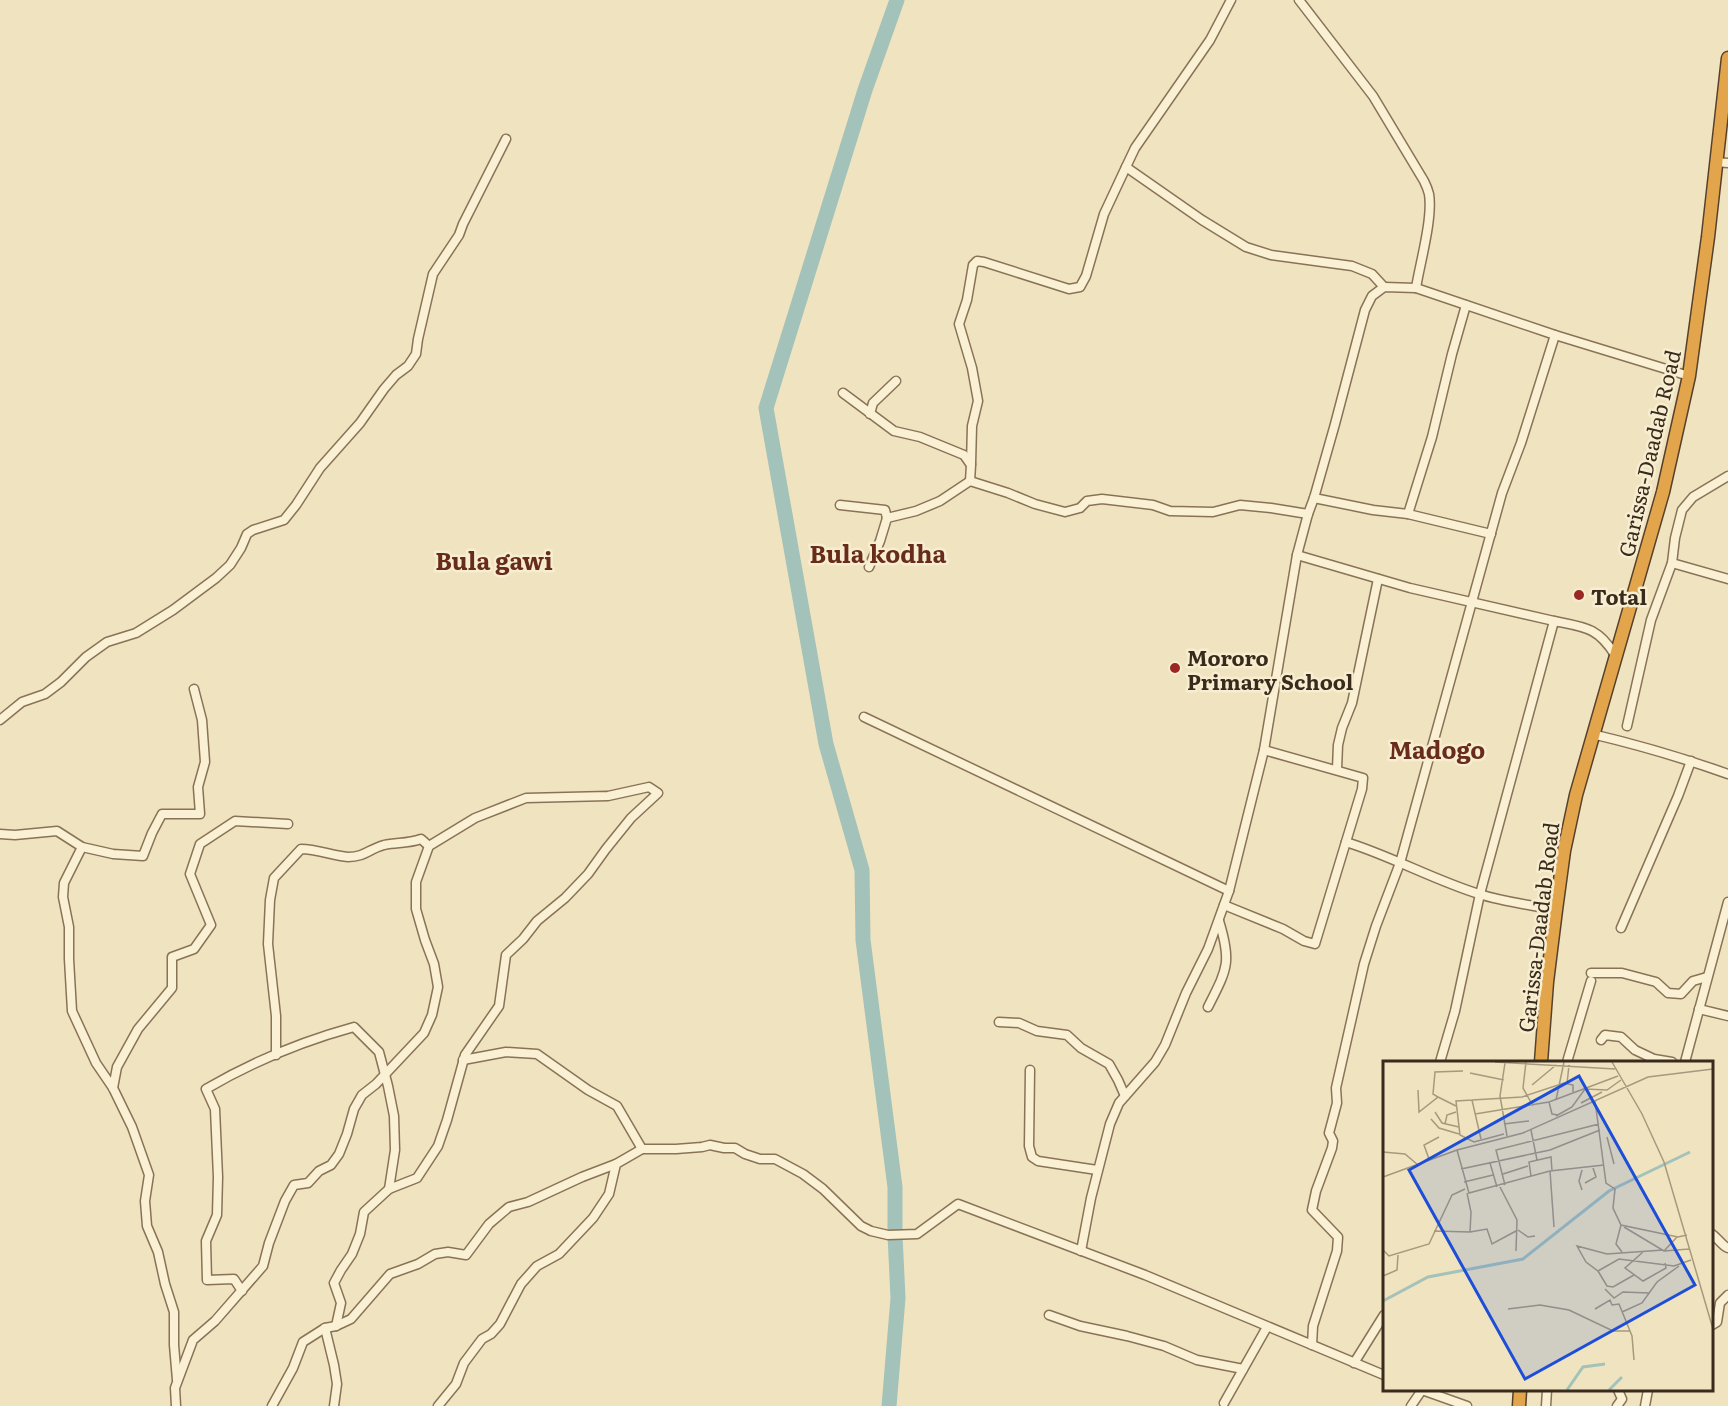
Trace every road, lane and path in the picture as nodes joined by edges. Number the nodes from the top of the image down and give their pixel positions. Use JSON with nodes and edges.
{"nodes":[{"id":1,"x":1231,"y":0,"type":"edge"},
{"id":2,"x":1299,"y":0,"type":"edge"},
{"id":3,"x":1728,"y":58,"type":"edge"},
{"id":4,"x":1727,"y":77,"type":"edge"},
{"id":5,"x":506,"y":140,"type":"dead end"},
{"id":6,"x":1722,"y":162,"type":"edge"},
{"id":7,"x":1126,"y":167,"type":"junction"},
{"id":8,"x":1384,"y":287,"type":"junction"},
{"id":9,"x":1416,"y":288,"type":"junction"},
{"id":10,"x":1466,"y":305,"type":"junction"},
{"id":11,"x":1555,"y":335,"type":"junction"},
{"id":12,"x":1689,"y":376,"type":"junction"},
{"id":13,"x":896,"y":381,"type":"dead end"},
{"id":14,"x":843,"y":393,"type":"dead end"},
{"id":15,"x":870,"y":414,"type":"junction"},
{"id":16,"x":971,"y":465,"type":"junction"},
{"id":17,"x":1728,"y":476,"type":"edge"},
{"id":18,"x":970,"y":481,"type":"junction"},
{"id":19,"x":1314,"y":498,"type":"junction"},
{"id":20,"x":840,"y":505,"type":"dead end"},
{"id":21,"x":1308,"y":514,"type":"junction"},
{"id":22,"x":1408,"y":514,"type":"junction"},
{"id":23,"x":887,"y":518,"type":"junction"},
{"id":24,"x":1491,"y":534,"type":"junction"},
{"id":25,"x":1297,"y":555,"type":"junction"},
{"id":26,"x":1672,"y":563,"type":"junction"},
{"id":27,"x":869,"y":567,"type":"dead end"},
{"id":28,"x":1378,"y":579,"type":"junction"},
{"id":29,"x":1728,"y":579,"type":"edge"},
{"id":30,"x":1471,"y":603,"type":"junction"},
{"id":31,"x":1554,"y":621,"type":"junction"},
{"id":32,"x":1615,"y":655,"type":"junction"},
{"id":33,"x":194,"y":689,"type":"dead end"},
{"id":34,"x":864,"y":717,"type":"dead end"},
{"id":35,"x":0,"y":720,"type":"edge"},
{"id":36,"x":1627,"y":726,"type":"dead end"},
{"id":37,"x":1592,"y":734,"type":"junction"},
{"id":38,"x":1264,"y":750,"type":"junction"},
{"id":39,"x":1691,"y":761,"type":"junction"},
{"id":40,"x":1337,"y":769,"type":"junction"},
{"id":41,"x":1728,"y":774,"type":"edge"},
{"id":42,"x":288,"y":824,"type":"dead end"},
{"id":43,"x":0,"y":834,"type":"edge"},
{"id":44,"x":1346,"y":842,"type":"junction"},
{"id":45,"x":429,"y":846,"type":"junction"},
{"id":46,"x":82,"y":847,"type":"junction"},
{"id":47,"x":1400,"y":863,"type":"junction"},
{"id":48,"x":1229,"y":891,"type":"junction"},
{"id":49,"x":1480,"y":894,"type":"junction"},
{"id":50,"x":1728,"y":902,"type":"edge"},
{"id":51,"x":1224,"y":905,"type":"junction"},
{"id":52,"x":1556,"y":910,"type":"junction"},
{"id":53,"x":1219,"y":920,"type":"junction"},
{"id":54,"x":1621,"y":928,"type":"dead end"},
{"id":55,"x":1707,"y":976,"type":"junction"},
{"id":56,"x":1208,"y":1007,"type":"dead end"},
{"id":57,"x":1699,"y":1009,"type":"junction"},
{"id":58,"x":1728,"y":1016,"type":"edge"},
{"id":59,"x":999,"y":1022,"type":"dead end"},
{"id":60,"x":1601,"y":1040,"type":"dead end"},
{"id":61,"x":276,"y":1055,"type":"junction"},
{"id":62,"x":463,"y":1060,"type":"junction"},
{"id":63,"x":1440,"y":1061,"type":"edge"},
{"id":64,"x":1540,"y":1061,"type":"edge"},
{"id":65,"x":1567,"y":1061,"type":"edge"},
{"id":66,"x":1666,"y":1061,"type":"edge"},
{"id":67,"x":1685,"y":1061,"type":"edge"},
{"id":68,"x":1030,"y":1070,"type":"dead end"},
{"id":69,"x":384,"y":1074,"type":"junction"},
{"id":70,"x":113,"y":1088,"type":"junction"},
{"id":71,"x":1125,"y":1096,"type":"junction"},
{"id":72,"x":642,"y":1149,"type":"junction"},
{"id":73,"x":616,"y":1164,"type":"junction"},
{"id":74,"x":1097,"y":1170,"type":"junction"},
{"id":75,"x":389,"y":1189,"type":"junction"},
{"id":76,"x":1713,"y":1235,"type":"edge"},
{"id":77,"x":1728,"y":1248,"type":"edge"},
{"id":78,"x":1081,"y":1251,"type":"junction"},
{"id":79,"x":242,"y":1291,"type":"junction"},
{"id":80,"x":1728,"y":1295,"type":"edge"},
{"id":81,"x":1720,"y":1303,"type":"junction"},
{"id":82,"x":1728,"y":1310,"type":"edge"},
{"id":83,"x":1049,"y":1315,"type":"dead end"},
{"id":84,"x":1383,"y":1317,"type":"edge"},
{"id":85,"x":1713,"y":1324,"type":"edge"},
{"id":86,"x":336,"y":1326,"type":"junction"},
{"id":87,"x":1267,"y":1327,"type":"junction"},
{"id":88,"x":325,"y":1328,"type":"junction"},
{"id":89,"x":1312,"y":1345,"type":"junction"},
{"id":90,"x":1354,"y":1363,"type":"junction"},
{"id":91,"x":1243,"y":1368,"type":"junction"},
{"id":92,"x":1383,"y":1375,"type":"edge"},
{"id":93,"x":177,"y":1383,"type":"junction"},
{"id":94,"x":1421,"y":1391,"type":"edge"},
{"id":95,"x":1427,"y":1391,"type":"edge"},
{"id":96,"x":1520,"y":1391,"type":"edge"},
{"id":97,"x":1547,"y":1391,"type":"edge"},
{"id":98,"x":1619,"y":1391,"type":"edge"},
{"id":99,"x":1647,"y":1391,"type":"edge"},
{"id":100,"x":1224,"y":1403,"type":"dead end"},
{"id":101,"x":176,"y":1406,"type":"edge"},
{"id":102,"x":272,"y":1406,"type":"edge"},
{"id":103,"x":334,"y":1406,"type":"edge"},
{"id":104,"x":438,"y":1406,"type":"edge"},
{"id":105,"x":1411,"y":1406,"type":"edge"},
{"id":106,"x":1467,"y":1406,"type":"edge"},
{"id":107,"x":1519,"y":1406,"type":"edge"},
{"id":108,"x":1546,"y":1406,"type":"edge"},
{"id":109,"x":1617,"y":1406,"type":"edge"},
{"id":110,"x":1645,"y":1406,"type":"edge"}],
"edges":[{"from":1,"to":7,"type":"street"},
{"from":2,"to":9,"type":"street"},
{"from":3,"to":4,"type":"highway","name":"Garissa-Daadab Road"},
{"from":4,"to":6,"type":"highway","name":"Garissa-Daadab Road"},
{"from":5,"to":35,"type":"street"},
{"from":6,"to":12,"type":"highway","name":"Garissa-Daadab Road"},
{"from":7,"to":8,"type":"street"},
{"from":7,"to":16,"type":"street"},
{"from":8,"to":9,"type":"street"},
{"from":8,"to":19,"type":"street"},
{"from":9,"to":10,"type":"street"},
{"from":10,"to":11,"type":"street"},
{"from":10,"to":22,"type":"street"},
{"from":11,"to":12,"type":"street"},
{"from":11,"to":24,"type":"street"},
{"from":12,"to":32,"type":"highway","name":"Garissa-Daadab Road"},
{"from":13,"to":15,"type":"street"},
{"from":14,"to":15,"type":"street"},
{"from":15,"to":16,"type":"street"},
{"from":16,"to":18,"type":"street"},
{"from":17,"to":26,"type":"street"},
{"from":18,"to":21,"type":"street"},
{"from":18,"to":23,"type":"street"},
{"from":19,"to":21,"type":"street"},
{"from":19,"to":22,"type":"street"},
{"from":20,"to":23,"type":"street"},
{"from":21,"to":25,"type":"street"},
{"from":22,"to":24,"type":"street"},
{"from":23,"to":27,"type":"street"},
{"from":24,"to":30,"type":"street"},
{"from":25,"to":28,"type":"street"},
{"from":25,"to":38,"type":"street"},
{"from":26,"to":29,"type":"street"},
{"from":26,"to":36,"type":"street"},
{"from":28,"to":30,"type":"street"},
{"from":28,"to":40,"type":"street"},
{"from":30,"to":31,"type":"street"},
{"from":30,"to":47,"type":"street"},
{"from":31,"to":32,"type":"street"},
{"from":31,"to":49,"type":"street"},
{"from":32,"to":37,"type":"highway","name":"Garissa-Daadab Road"},
{"from":33,"to":46,"type":"street"},
{"from":34,"to":48,"type":"street"},
{"from":37,"to":39,"type":"street"},
{"from":37,"to":52,"type":"highway","name":"Garissa-Daadab Road"},
{"from":38,"to":40,"type":"street"},
{"from":38,"to":48,"type":"street"},
{"from":39,"to":41,"type":"street"},
{"from":39,"to":54,"type":"street"},
{"from":40,"to":44,"type":"street"},
{"from":42,"to":70,"type":"street"},
{"from":43,"to":46,"type":"street"},
{"from":44,"to":47,"type":"street"},
{"from":44,"to":51,"type":"street"},
{"from":45,"to":61,"type":"street"},
{"from":45,"to":62,"type":"street"},
{"from":45,"to":69,"type":"street"},
{"from":46,"to":70,"type":"street"},
{"from":47,"to":49,"type":"street"},
{"from":47,"to":89,"type":"street"},
{"from":48,"to":51,"type":"street"},
{"from":49,"to":52,"type":"street"},
{"from":49,"to":63,"type":"street"},
{"from":50,"to":55,"type":"street"},
{"from":51,"to":53,"type":"street"},
{"from":52,"to":64,"type":"highway","name":"Garissa-Daadab Road"},
{"from":53,"to":56,"type":"street"},
{"from":53,"to":71,"type":"street"},
{"from":55,"to":57,"type":"street"},
{"from":55,"to":65,"type":"street"},
{"from":57,"to":58,"type":"street"},
{"from":57,"to":67,"type":"street"},
{"from":59,"to":71,"type":"street"},
{"from":60,"to":66,"type":"street"},
{"from":61,"to":69,"type":"street"},
{"from":61,"to":79,"type":"street"},
{"from":62,"to":72,"type":"street"},
{"from":62,"to":75,"type":"street"},
{"from":68,"to":74,"type":"street"},
{"from":69,"to":75,"type":"street"},
{"from":69,"to":79,"type":"street"},
{"from":70,"to":93,"type":"street"},
{"from":71,"to":74,"type":"street"},
{"from":72,"to":73,"type":"street"},
{"from":72,"to":78,"type":"street"},
{"from":73,"to":86,"type":"street"},
{"from":73,"to":104,"type":"street"},
{"from":74,"to":78,"type":"street"},
{"from":75,"to":86,"type":"street"},
{"from":76,"to":77,"type":"street"},
{"from":78,"to":87,"type":"street"},
{"from":79,"to":93,"type":"street"},
{"from":80,"to":81,"type":"street"},
{"from":81,"to":82,"type":"street"},
{"from":81,"to":85,"type":"street"},
{"from":83,"to":91,"type":"street"},
{"from":84,"to":90,"type":"street"},
{"from":86,"to":88,"type":"street"},
{"from":87,"to":89,"type":"street"},
{"from":87,"to":91,"type":"street"},
{"from":88,"to":102,"type":"street"},
{"from":88,"to":103,"type":"street"},
{"from":89,"to":90,"type":"street"},
{"from":90,"to":92,"type":"street"},
{"from":91,"to":100,"type":"street"},
{"from":93,"to":101,"type":"street"},
{"from":94,"to":105,"type":"street"},
{"from":95,"to":106,"type":"street"},
{"from":96,"to":107,"type":"highway"},
{"from":97,"to":108,"type":"street"},
{"from":98,"to":109,"type":"street"},
{"from":99,"to":110,"type":"street"}]}
